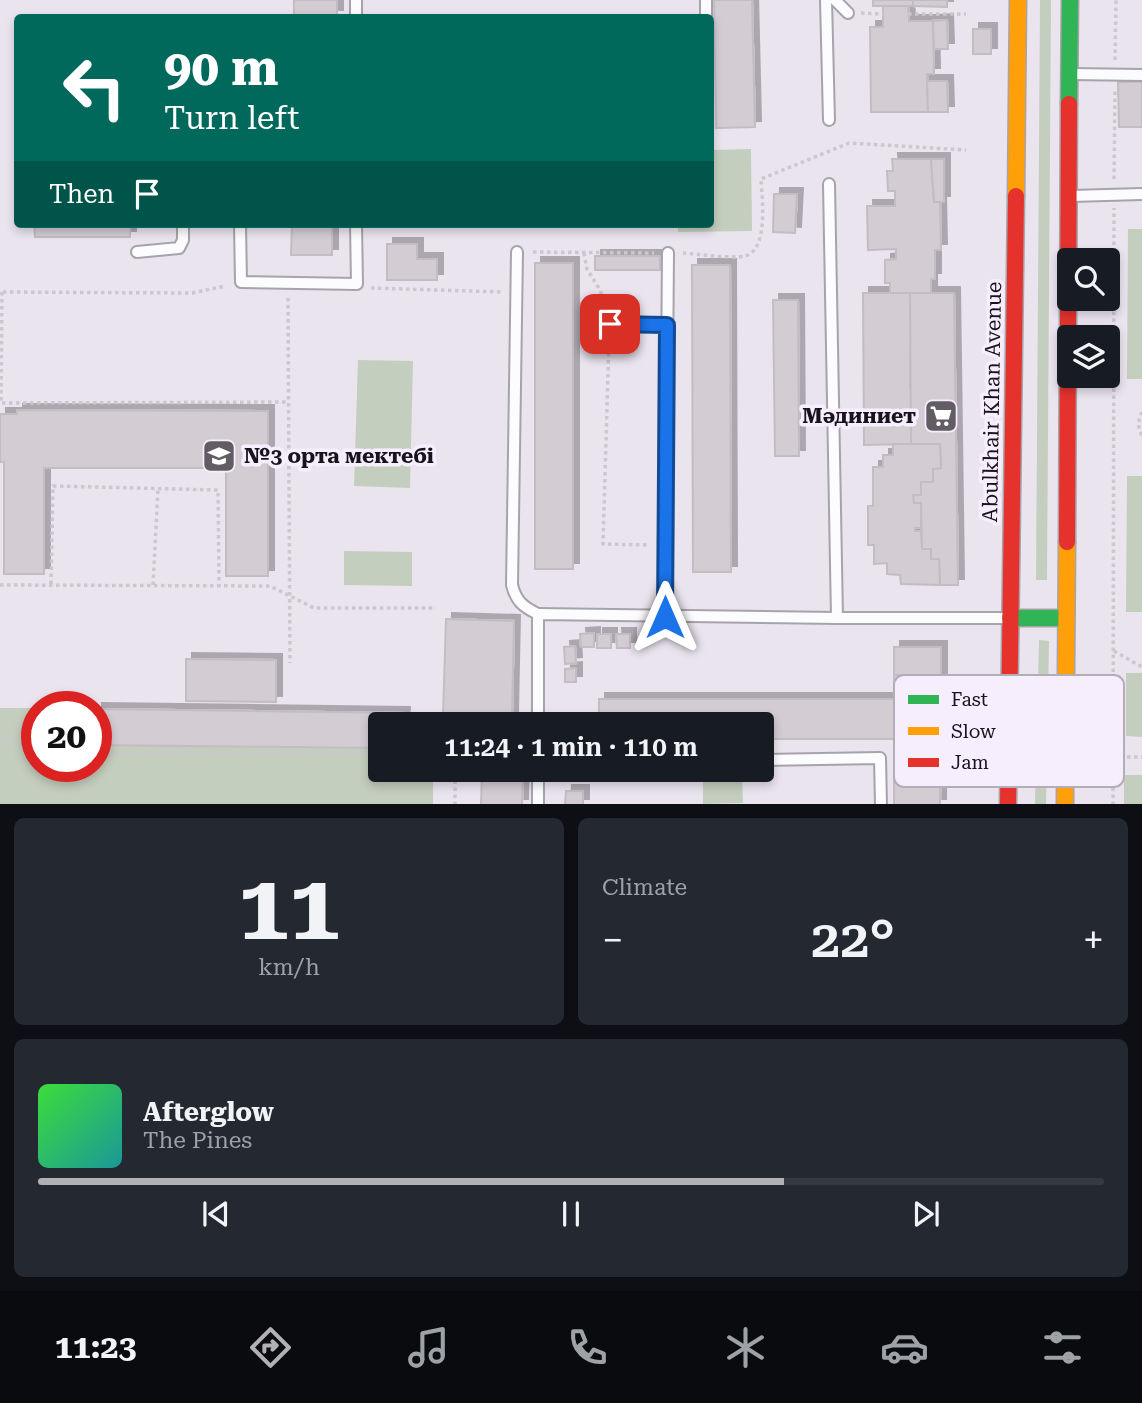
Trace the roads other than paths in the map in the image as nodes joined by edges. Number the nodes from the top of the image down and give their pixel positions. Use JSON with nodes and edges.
{"nodes":[{"id":1,"x":826,"y":0,"type":"edge"},
{"id":2,"x":835,"y":0,"type":"edge"},
{"id":3,"x":1018,"y":0,"type":"edge"},
{"id":4,"x":1070,"y":0,"type":"edge"},
{"id":5,"x":848,"y":13,"type":"dead end"},
{"id":6,"x":1069,"y":74,"type":"junction"},
{"id":7,"x":1142,"y":75,"type":"edge"},
{"id":8,"x":829,"y":120,"type":"dead end"},
{"id":9,"x":829,"y":184,"type":"dead end"},
{"id":10,"x":1142,"y":194,"type":"edge"},
{"id":11,"x":1068,"y":196,"type":"junction"},
{"id":12,"x":183,"y":228,"type":"edge"},
{"id":13,"x":240,"y":228,"type":"edge"},
{"id":14,"x":356,"y":228,"type":"edge"},
{"id":15,"x":137,"y":253,"type":"dead end"},
{"id":16,"x":517,"y":253,"type":"road end"},
{"id":17,"x":667,"y":253,"type":"road end"},
{"id":18,"x":610,"y":324,"type":"road end"},
{"id":19,"x":667,"y":325,"type":"junction"},
{"id":20,"x":538,"y":614,"type":"junction"},
{"id":21,"x":665,"y":617,"type":"junction"},
{"id":22,"x":837,"y":618,"type":"junction"},
{"id":23,"x":1010,"y":618,"type":"junction"},
{"id":24,"x":1065,"y":618,"type":"junction"},
{"id":25,"x":1009,"y":675,"type":"edge"},
{"id":26,"x":1065,"y":675,"type":"edge"},
{"id":27,"x":538,"y":712,"type":"edge"},
{"id":28,"x":774,"y":760,"type":"edge"},
{"id":29,"x":538,"y":782,"type":"edge"},
{"id":30,"x":538,"y":804,"type":"edge"},
{"id":31,"x":881,"y":804,"type":"edge"}],
"edges":[{"from":1,"to":8,"type":"lane"},
{"from":2,"to":5,"type":"lane"},
{"from":3,"to":23,"type":"main road","name":"Abulkhair Khan Avenue"},
{"from":4,"to":6,"type":"main road"},
{"from":6,"to":7,"type":"lane"},
{"from":6,"to":11,"type":"main road"},
{"from":9,"to":22,"type":"lane"},
{"from":10,"to":11,"type":"lane"},
{"from":11,"to":24,"type":"main road"},
{"from":12,"to":15,"type":"lane"},
{"from":13,"to":14,"type":"lane"},
{"from":16,"to":20,"type":"lane"},
{"from":17,"to":19,"type":"lane"},
{"from":18,"to":19,"type":"lane"},
{"from":19,"to":21,"type":"lane"},
{"from":20,"to":21,"type":"lane"},
{"from":20,"to":27,"type":"lane"},
{"from":21,"to":22,"type":"lane"},
{"from":22,"to":23,"type":"lane"},
{"from":23,"to":24,"type":"main road"},
{"from":23,"to":25,"type":"main road","name":"Abulkhair Khan Avenue"},
{"from":24,"to":26,"type":"main road"},
{"from":28,"to":31,"type":"lane"},
{"from":29,"to":30,"type":"lane"}]}
